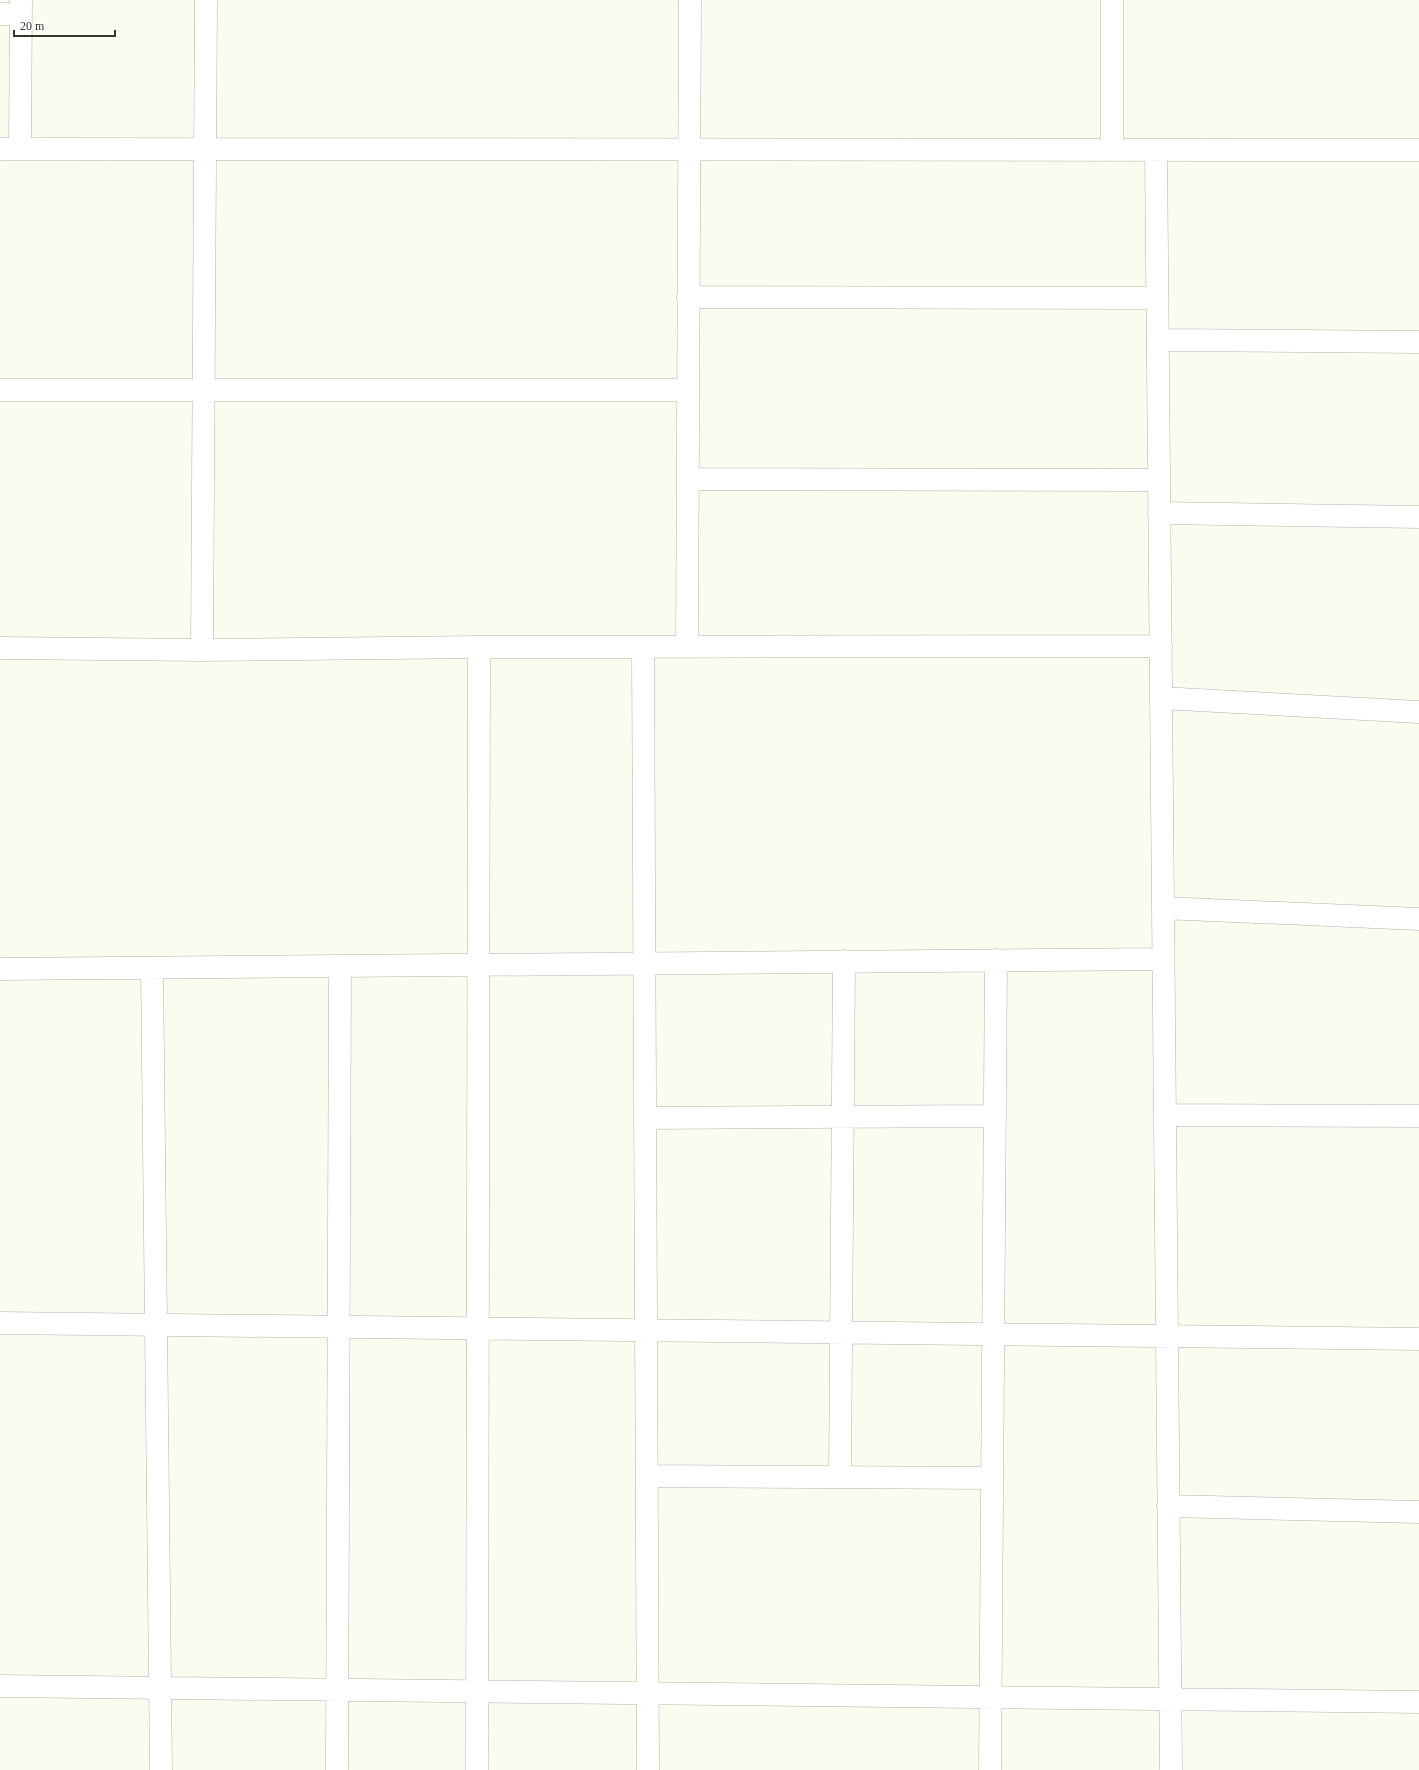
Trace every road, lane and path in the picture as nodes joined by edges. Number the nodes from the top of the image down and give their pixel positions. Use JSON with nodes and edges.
{"nodes":[{"id":1,"x":206,"y":0,"type":"edge"},
{"id":2,"x":690,"y":0,"type":"edge"},
{"id":3,"x":1112,"y":0,"type":"edge"},
{"id":4,"x":14,"y":9,"type":"edge"},
{"id":5,"x":10,"y":149,"type":"edge"},
{"id":6,"x":205,"y":149,"type":"junction"},
{"id":7,"x":689,"y":149,"type":"junction"},
{"id":8,"x":1112,"y":150,"type":"junction"},
{"id":9,"x":1156,"y":150,"type":"junction"},
{"id":10,"x":1419,"y":150,"type":"edge"},
{"id":11,"x":688,"y":297,"type":"junction"},
{"id":12,"x":1157,"y":298,"type":"junction"},
{"id":13,"x":1158,"y":340,"type":"junction"},
{"id":14,"x":1419,"y":342,"type":"edge"},
{"id":15,"x":0,"y":390,"type":"edge"},
{"id":16,"x":204,"y":390,"type":"junction"},
{"id":17,"x":688,"y":390,"type":"junction"},
{"id":18,"x":688,"y":479,"type":"junction"},
{"id":19,"x":1159,"y":480,"type":"junction"},
{"id":20,"x":1159,"y":513,"type":"junction"},
{"id":21,"x":1419,"y":517,"type":"edge"},
{"id":22,"x":1161,"y":646,"type":"junction"},
{"id":23,"x":479,"y":647,"type":"junction"},
{"id":24,"x":644,"y":647,"type":"junction"},
{"id":25,"x":687,"y":647,"type":"junction"},
{"id":26,"x":0,"y":648,"type":"edge"},
{"id":27,"x":202,"y":650,"type":"junction"},
{"id":28,"x":1161,"y":698,"type":"junction"},
{"id":29,"x":1419,"y":712,"type":"edge"},
{"id":30,"x":1163,"y":908,"type":"junction"},
{"id":31,"x":1419,"y":920,"type":"edge"},
{"id":32,"x":1164,"y":958,"type":"junction"},
{"id":33,"x":996,"y":960,"type":"junction"},
{"id":34,"x":844,"y":961,"type":"junction"},
{"id":35,"x":646,"y":963,"type":"junction"},
{"id":36,"x":479,"y":964,"type":"junction"},
{"id":37,"x":340,"y":966,"type":"junction"},
{"id":38,"x":152,"y":968,"type":"junction"},
{"id":39,"x":0,"y":969,"type":"edge"},
{"id":40,"x":1165,"y":1115,"type":"junction"},
{"id":41,"x":994,"y":1116,"type":"junction"},
{"id":42,"x":1419,"y":1116,"type":"edge"},
{"id":43,"x":843,"y":1117,"type":"junction"},
{"id":44,"x":646,"y":1118,"type":"junction"},
{"id":45,"x":0,"y":1323,"type":"edge"},
{"id":46,"x":156,"y":1324,"type":"junction"},
{"id":47,"x":338,"y":1326,"type":"junction"},
{"id":48,"x":478,"y":1328,"type":"junction"},
{"id":49,"x":646,"y":1330,"type":"junction"},
{"id":50,"x":841,"y":1332,"type":"junction"},
{"id":51,"x":993,"y":1334,"type":"junction"},
{"id":52,"x":1167,"y":1336,"type":"junction"},
{"id":53,"x":1419,"y":1339,"type":"edge"},
{"id":54,"x":647,"y":1476,"type":"junction"},
{"id":55,"x":840,"y":1478,"type":"junction"},
{"id":56,"x":992,"y":1478,"type":"junction"},
{"id":57,"x":1168,"y":1506,"type":"junction"},
{"id":58,"x":1419,"y":1512,"type":"edge"},
{"id":59,"x":0,"y":1686,"type":"edge"},
{"id":60,"x":160,"y":1688,"type":"junction"},
{"id":61,"x":337,"y":1690,"type":"junction"},
{"id":62,"x":477,"y":1691,"type":"junction"},
{"id":63,"x":648,"y":1693,"type":"junction"},
{"id":64,"x":990,"y":1697,"type":"junction"},
{"id":65,"x":1170,"y":1699,"type":"junction"},
{"id":66,"x":1419,"y":1702,"type":"edge"},
{"id":67,"x":161,"y":1770,"type":"edge"},
{"id":68,"x":337,"y":1770,"type":"edge"},
{"id":69,"x":477,"y":1770,"type":"edge"},
{"id":70,"x":648,"y":1770,"type":"edge"},
{"id":71,"x":990,"y":1770,"type":"edge"},
{"id":72,"x":1171,"y":1770,"type":"edge"}],
"edges":[{"from":1,"to":6,"type":"street"},
{"from":2,"to":7,"type":"street"},
{"from":3,"to":8,"type":"street"},
{"from":4,"to":5,"type":"street"},
{"from":5,"to":6,"type":"street"},
{"from":6,"to":7,"type":"street"},
{"from":6,"to":16,"type":"street"},
{"from":7,"to":8,"type":"street"},
{"from":7,"to":11,"type":"street"},
{"from":8,"to":9,"type":"street"},
{"from":9,"to":10,"type":"street"},
{"from":9,"to":12,"type":"street"},
{"from":11,"to":12,"type":"street"},
{"from":11,"to":17,"type":"street"},
{"from":12,"to":13,"type":"street"},
{"from":13,"to":14,"type":"street"},
{"from":13,"to":19,"type":"street"},
{"from":15,"to":16,"type":"street"},
{"from":16,"to":17,"type":"street"},
{"from":16,"to":27,"type":"street"},
{"from":17,"to":18,"type":"street"},
{"from":18,"to":19,"type":"street"},
{"from":18,"to":25,"type":"street"},
{"from":19,"to":20,"type":"street"},
{"from":20,"to":21,"type":"street"},
{"from":20,"to":22,"type":"street"},
{"from":22,"to":25,"type":"street"},
{"from":22,"to":28,"type":"street"},
{"from":23,"to":24,"type":"street"},
{"from":23,"to":27,"type":"street"},
{"from":23,"to":36,"type":"street"},
{"from":24,"to":25,"type":"street"},
{"from":24,"to":35,"type":"street"},
{"from":26,"to":27,"type":"street"},
{"from":28,"to":29,"type":"street"},
{"from":28,"to":30,"type":"street"},
{"from":30,"to":31,"type":"street"},
{"from":30,"to":32,"type":"street"},
{"from":32,"to":33,"type":"street"},
{"from":32,"to":40,"type":"street"},
{"from":33,"to":34,"type":"street"},
{"from":33,"to":41,"type":"street"},
{"from":34,"to":35,"type":"street"},
{"from":34,"to":43,"type":"street"},
{"from":35,"to":36,"type":"street"},
{"from":35,"to":44,"type":"street"},
{"from":36,"to":37,"type":"street"},
{"from":36,"to":48,"type":"street"},
{"from":37,"to":38,"type":"street"},
{"from":37,"to":47,"type":"street"},
{"from":38,"to":39,"type":"street"},
{"from":38,"to":46,"type":"street"},
{"from":40,"to":42,"type":"street"},
{"from":40,"to":52,"type":"street"},
{"from":41,"to":43,"type":"street"},
{"from":41,"to":51,"type":"street"},
{"from":43,"to":44,"type":"street"},
{"from":43,"to":50,"type":"street"},
{"from":44,"to":49,"type":"street"},
{"from":45,"to":46,"type":"street"},
{"from":46,"to":47,"type":"street"},
{"from":46,"to":60,"type":"street"},
{"from":47,"to":48,"type":"street"},
{"from":47,"to":61,"type":"street"},
{"from":48,"to":49,"type":"street"},
{"from":48,"to":62,"type":"street"},
{"from":49,"to":50,"type":"street"},
{"from":49,"to":54,"type":"street"},
{"from":50,"to":51,"type":"street"},
{"from":50,"to":55,"type":"street"},
{"from":51,"to":52,"type":"street"},
{"from":51,"to":56,"type":"street"},
{"from":52,"to":53,"type":"street"},
{"from":52,"to":57,"type":"street"},
{"from":54,"to":55,"type":"street"},
{"from":54,"to":63,"type":"street"},
{"from":55,"to":56,"type":"street"},
{"from":56,"to":64,"type":"street"},
{"from":57,"to":58,"type":"street"},
{"from":57,"to":65,"type":"street"},
{"from":59,"to":60,"type":"street"},
{"from":60,"to":61,"type":"street"},
{"from":60,"to":67,"type":"street"},
{"from":61,"to":62,"type":"street"},
{"from":61,"to":68,"type":"street"},
{"from":62,"to":63,"type":"street"},
{"from":62,"to":69,"type":"street"},
{"from":63,"to":64,"type":"street"},
{"from":63,"to":70,"type":"street"},
{"from":64,"to":65,"type":"street"},
{"from":64,"to":71,"type":"street"},
{"from":65,"to":66,"type":"street"},
{"from":65,"to":72,"type":"street"}]}
